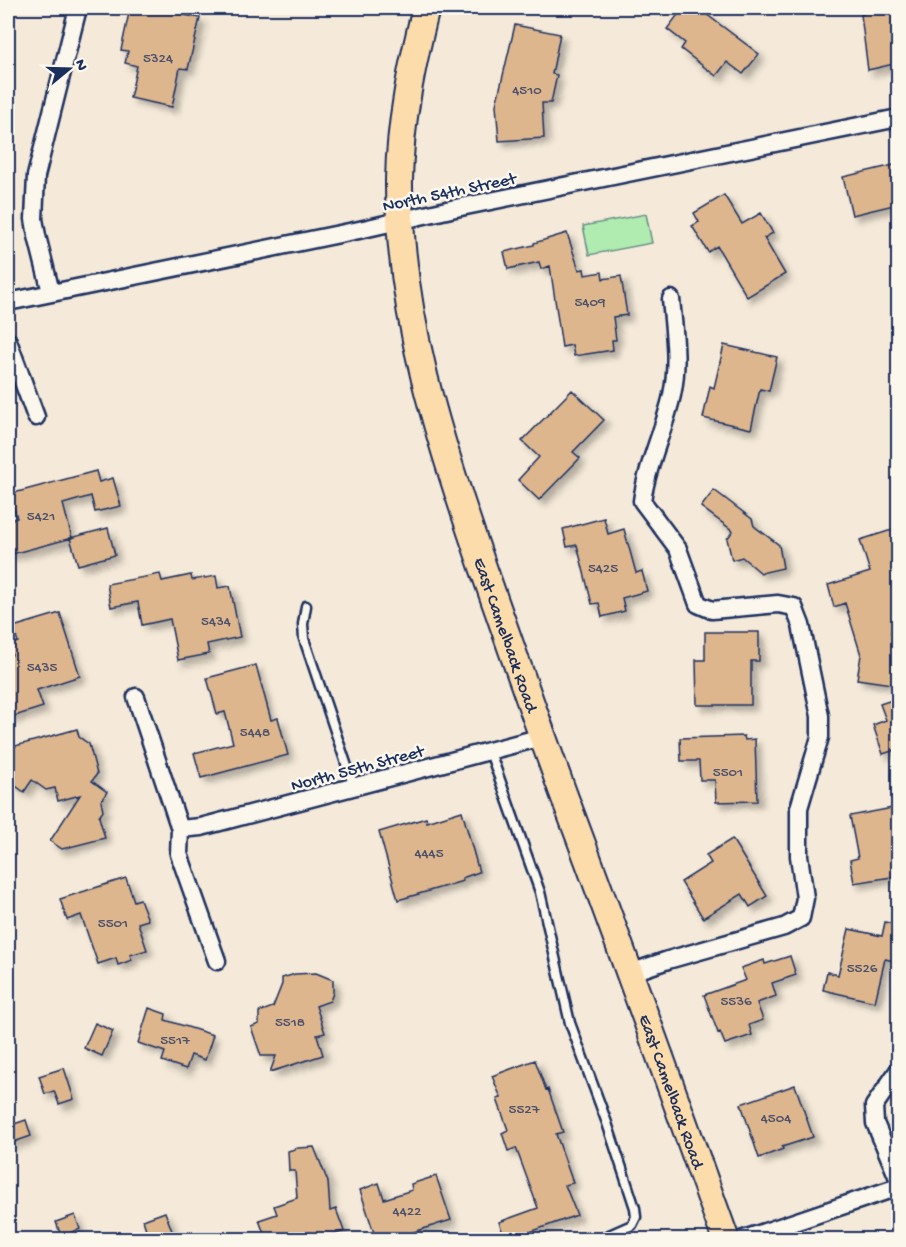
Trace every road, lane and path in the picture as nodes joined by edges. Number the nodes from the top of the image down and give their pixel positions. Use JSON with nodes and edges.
{"nodes":[{"id":1,"x":78,"y":8,"type":"edge"},
{"id":2,"x":426,"y":8,"type":"edge"},
{"id":3,"x":898,"y":118,"type":"edge"},
{"id":4,"x":400,"y":221,"type":"junction"},
{"id":5,"x":51,"y":292,"type":"junction"},
{"id":6,"x":671,"y":299,"type":"dead end"},
{"id":7,"x":8,"y":302,"type":"edge"},
{"id":8,"x":8,"y":341,"type":"edge"},
{"id":9,"x":36,"y":417,"type":"dead end"},
{"id":10,"x":306,"y":606,"type":"dead end"},
{"id":11,"x":136,"y":697,"type":"dead end"},
{"id":12,"x":542,"y":737,"type":"junction"},
{"id":13,"x":490,"y":752,"type":"junction"},
{"id":14,"x":354,"y":788,"type":"junction"},
{"id":15,"x":180,"y":829,"type":"junction"},
{"id":16,"x":217,"y":961,"type":"dead end"},
{"id":17,"x":630,"y":973,"type":"junction"},
{"id":18,"x":898,"y":1071,"type":"edge"},
{"id":19,"x":898,"y":1179,"type":"edge"},
{"id":20,"x":898,"y":1187,"type":"edge"},
{"id":21,"x":598,"y":1239,"type":"edge"},
{"id":22,"x":726,"y":1239,"type":"edge"},
{"id":23,"x":741,"y":1239,"type":"edge"}],
"edges":[{"from":1,"to":5,"type":"street"},
{"from":2,"to":4,"type":"main road","name":"East Camelback Road"},
{"from":3,"to":4,"type":"street","name":"North 54th Street"},
{"from":4,"to":5,"type":"street","name":"North 54th Street"},
{"from":4,"to":12,"type":"main road","name":"East Camelback Road"},
{"from":5,"to":7,"type":"street","name":"North 54th Street"},
{"from":6,"to":17,"type":"street"},
{"from":8,"to":9,"type":"street"},
{"from":10,"to":14,"type":"lane"},
{"from":11,"to":15,"type":"street"},
{"from":12,"to":13,"type":"street","name":"North 55th Street"},
{"from":12,"to":17,"type":"main road","name":"East Camelback Road"},
{"from":13,"to":14,"type":"street","name":"North 55th Street"},
{"from":13,"to":21,"type":"lane"},
{"from":14,"to":15,"type":"street","name":"North 55th Street"},
{"from":15,"to":16,"type":"street"},
{"from":17,"to":22,"type":"main road","name":"East Camelback Road"},
{"from":18,"to":19,"type":"street"},
{"from":20,"to":23,"type":"street"}]}
